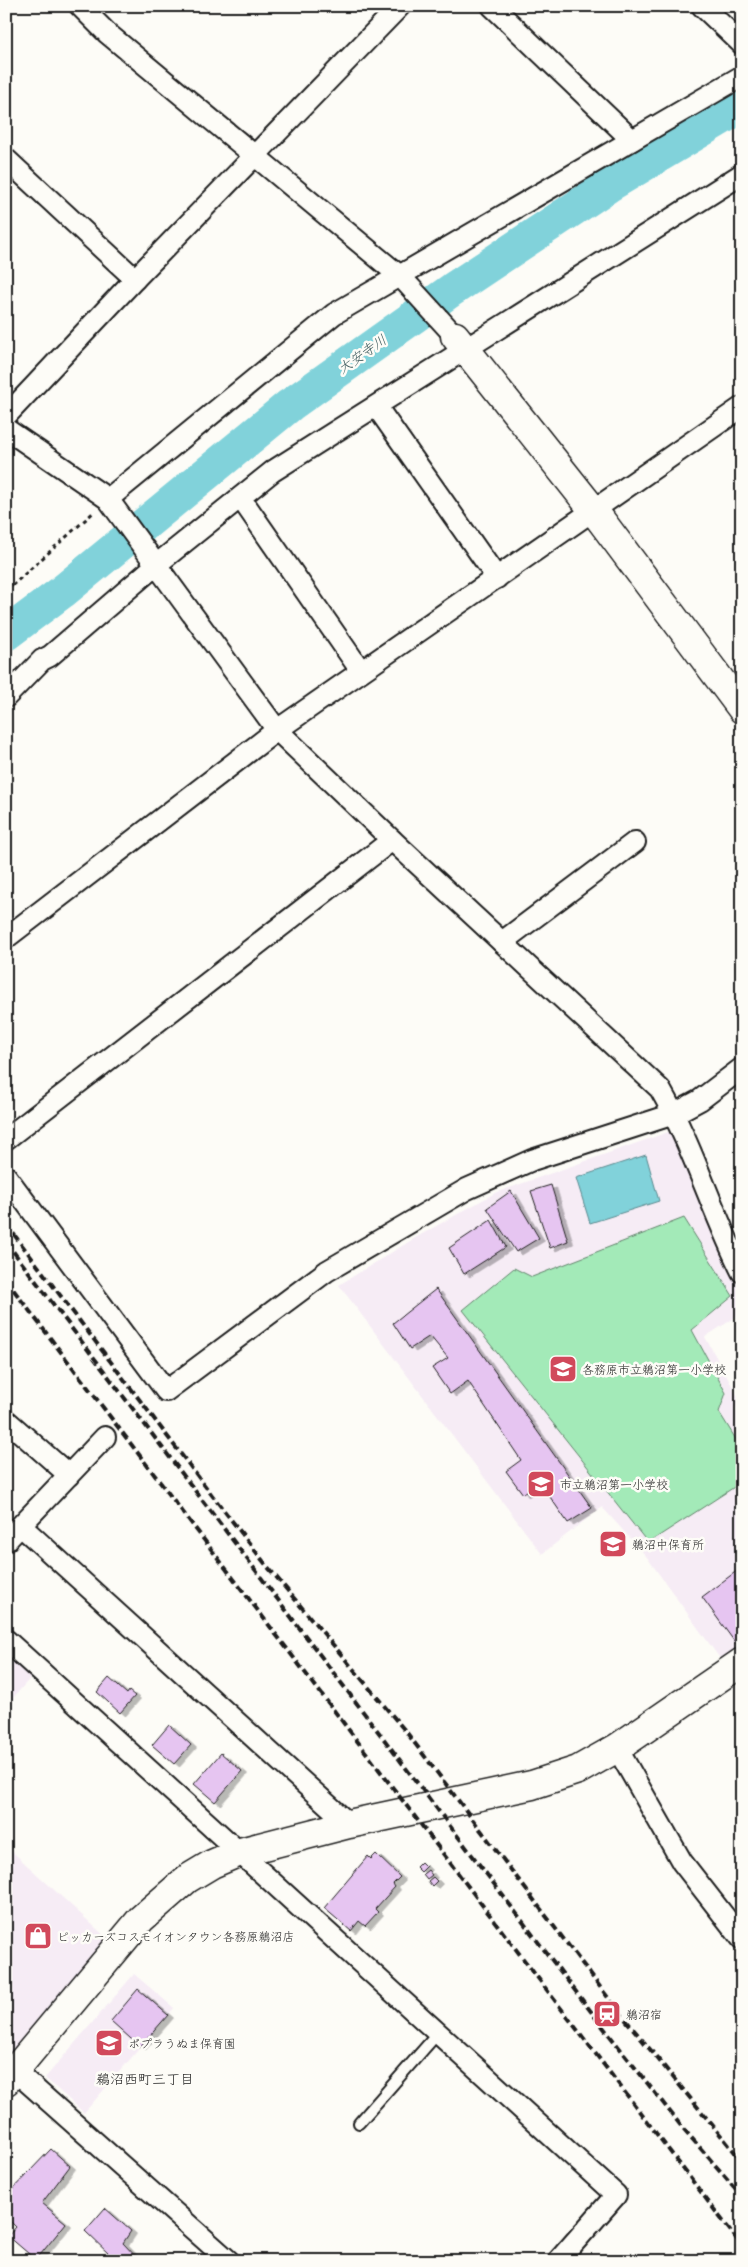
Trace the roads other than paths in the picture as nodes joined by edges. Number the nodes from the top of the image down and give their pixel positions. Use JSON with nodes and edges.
{"nodes":[{"id":1,"x":80,"y":6,"type":"edge"},
{"id":2,"x":400,"y":6,"type":"edge"},
{"id":3,"x":492,"y":6,"type":"edge"},
{"id":4,"x":702,"y":6,"type":"edge"},
{"id":5,"x":742,"y":44,"type":"edge"},
{"id":6,"x":742,"y":76,"type":"edge"},
{"id":7,"x":632,"y":140,"type":"junction"},
{"id":8,"x":256,"y":156,"type":"junction"},
{"id":9,"x":6,"y":159,"type":"edge"},
{"id":10,"x":742,"y":174,"type":"edge"},
{"id":11,"x":135,"y":279,"type":"junction"},
{"id":12,"x":404,"y":281,"type":"junction"},
{"id":13,"x":460,"y":342,"type":"junction"},
{"id":14,"x":742,"y":407,"type":"edge"},
{"id":15,"x":381,"y":413,"type":"dead end"},
{"id":16,"x":6,"y":416,"type":"edge"},
{"id":17,"x":6,"y":428,"type":"edge"},
{"id":18,"x":108,"y":500,"type":"junction"},
{"id":19,"x":248,"y":507,"type":"dead end"},
{"id":20,"x":594,"y":511,"type":"junction"},
{"id":21,"x":155,"y":564,"type":"junction"},
{"id":22,"x":497,"y":578,"type":"junction"},
{"id":23,"x":361,"y":672,"type":"junction"},
{"id":24,"x":6,"y":697,"type":"edge"},
{"id":25,"x":742,"y":710,"type":"edge"},
{"id":26,"x":277,"y":730,"type":"junction"},
{"id":27,"x":392,"y":840,"type":"junction"},
{"id":28,"x":636,"y":842,"type":"dead end"},
{"id":29,"x":6,"y":938,"type":"edge"},
{"id":30,"x":502,"y":942,"type":"junction"},
{"id":31,"x":742,"y":1068,"type":"edge"},
{"id":32,"x":674,"y":1114,"type":"junction"},
{"id":33,"x":6,"y":1139,"type":"edge"},
{"id":34,"x":6,"y":1176,"type":"edge"},
{"id":35,"x":742,"y":1272,"type":"edge"},
{"id":36,"x":6,"y":1420,"type":"edge"},
{"id":37,"x":105,"y":1437,"type":"dead end"},
{"id":38,"x":69,"y":1475,"type":"junction"},
{"id":39,"x":21,"y":1526,"type":"junction"},
{"id":40,"x":6,"y":1541,"type":"edge"},
{"id":41,"x":6,"y":1640,"type":"edge"},
{"id":42,"x":742,"y":1662,"type":"edge"},
{"id":43,"x":617,"y":1748,"type":"junction"},
{"id":44,"x":349,"y":1824,"type":"junction"},
{"id":45,"x":240,"y":1852,"type":"junction"},
{"id":46,"x":742,"y":1939,"type":"edge"},
{"id":47,"x":438,"y":2034,"type":"junction"},
{"id":48,"x":9,"y":2072,"type":"edge"},
{"id":49,"x":359,"y":2123,"type":"dead end"},
{"id":50,"x":229,"y":2261,"type":"edge"},
{"id":51,"x":558,"y":2261,"type":"edge"}],
"edges":[{"from":1,"to":8,"type":"street"},
{"from":2,"to":8,"type":"street"},
{"from":3,"to":7,"type":"street"},
{"from":4,"to":5,"type":"street"},
{"from":6,"to":7,"type":"street"},
{"from":7,"to":12,"type":"street"},
{"from":8,"to":11,"type":"street"},
{"from":8,"to":12,"type":"street"},
{"from":9,"to":11,"type":"street"},
{"from":10,"to":13,"type":"street"},
{"from":11,"to":16,"type":"street"},
{"from":12,"to":13,"type":"street"},
{"from":12,"to":18,"type":"street"},
{"from":13,"to":20,"type":"street"},
{"from":13,"to":21,"type":"street"},
{"from":14,"to":20,"type":"street"},
{"from":15,"to":22,"type":"street"},
{"from":17,"to":18,"type":"street"},
{"from":18,"to":21,"type":"street"},
{"from":19,"to":23,"type":"street"},
{"from":20,"to":22,"type":"street"},
{"from":20,"to":25,"type":"street"},
{"from":21,"to":24,"type":"street"},
{"from":21,"to":26,"type":"street"},
{"from":22,"to":23,"type":"street"},
{"from":23,"to":26,"type":"street"},
{"from":26,"to":27,"type":"street"},
{"from":26,"to":29,"type":"street"},
{"from":27,"to":30,"type":"street"},
{"from":27,"to":33,"type":"street"},
{"from":28,"to":30,"type":"street"},
{"from":30,"to":32,"type":"street"},
{"from":31,"to":32,"type":"street"},
{"from":32,"to":34,"type":"street"},
{"from":32,"to":35,"type":"street"},
{"from":36,"to":38,"type":"street"},
{"from":37,"to":38,"type":"street"},
{"from":38,"to":39,"type":"street"},
{"from":39,"to":40,"type":"street"},
{"from":39,"to":44,"type":"street"},
{"from":41,"to":45,"type":"street"},
{"from":42,"to":43,"type":"street"},
{"from":43,"to":44,"type":"street"},
{"from":43,"to":46,"type":"street"},
{"from":44,"to":45,"type":"street"},
{"from":45,"to":47,"type":"street"},
{"from":45,"to":48,"type":"street"},
{"from":47,"to":49,"type":"lane"},
{"from":47,"to":51,"type":"street"},
{"from":48,"to":50,"type":"street"}]}
